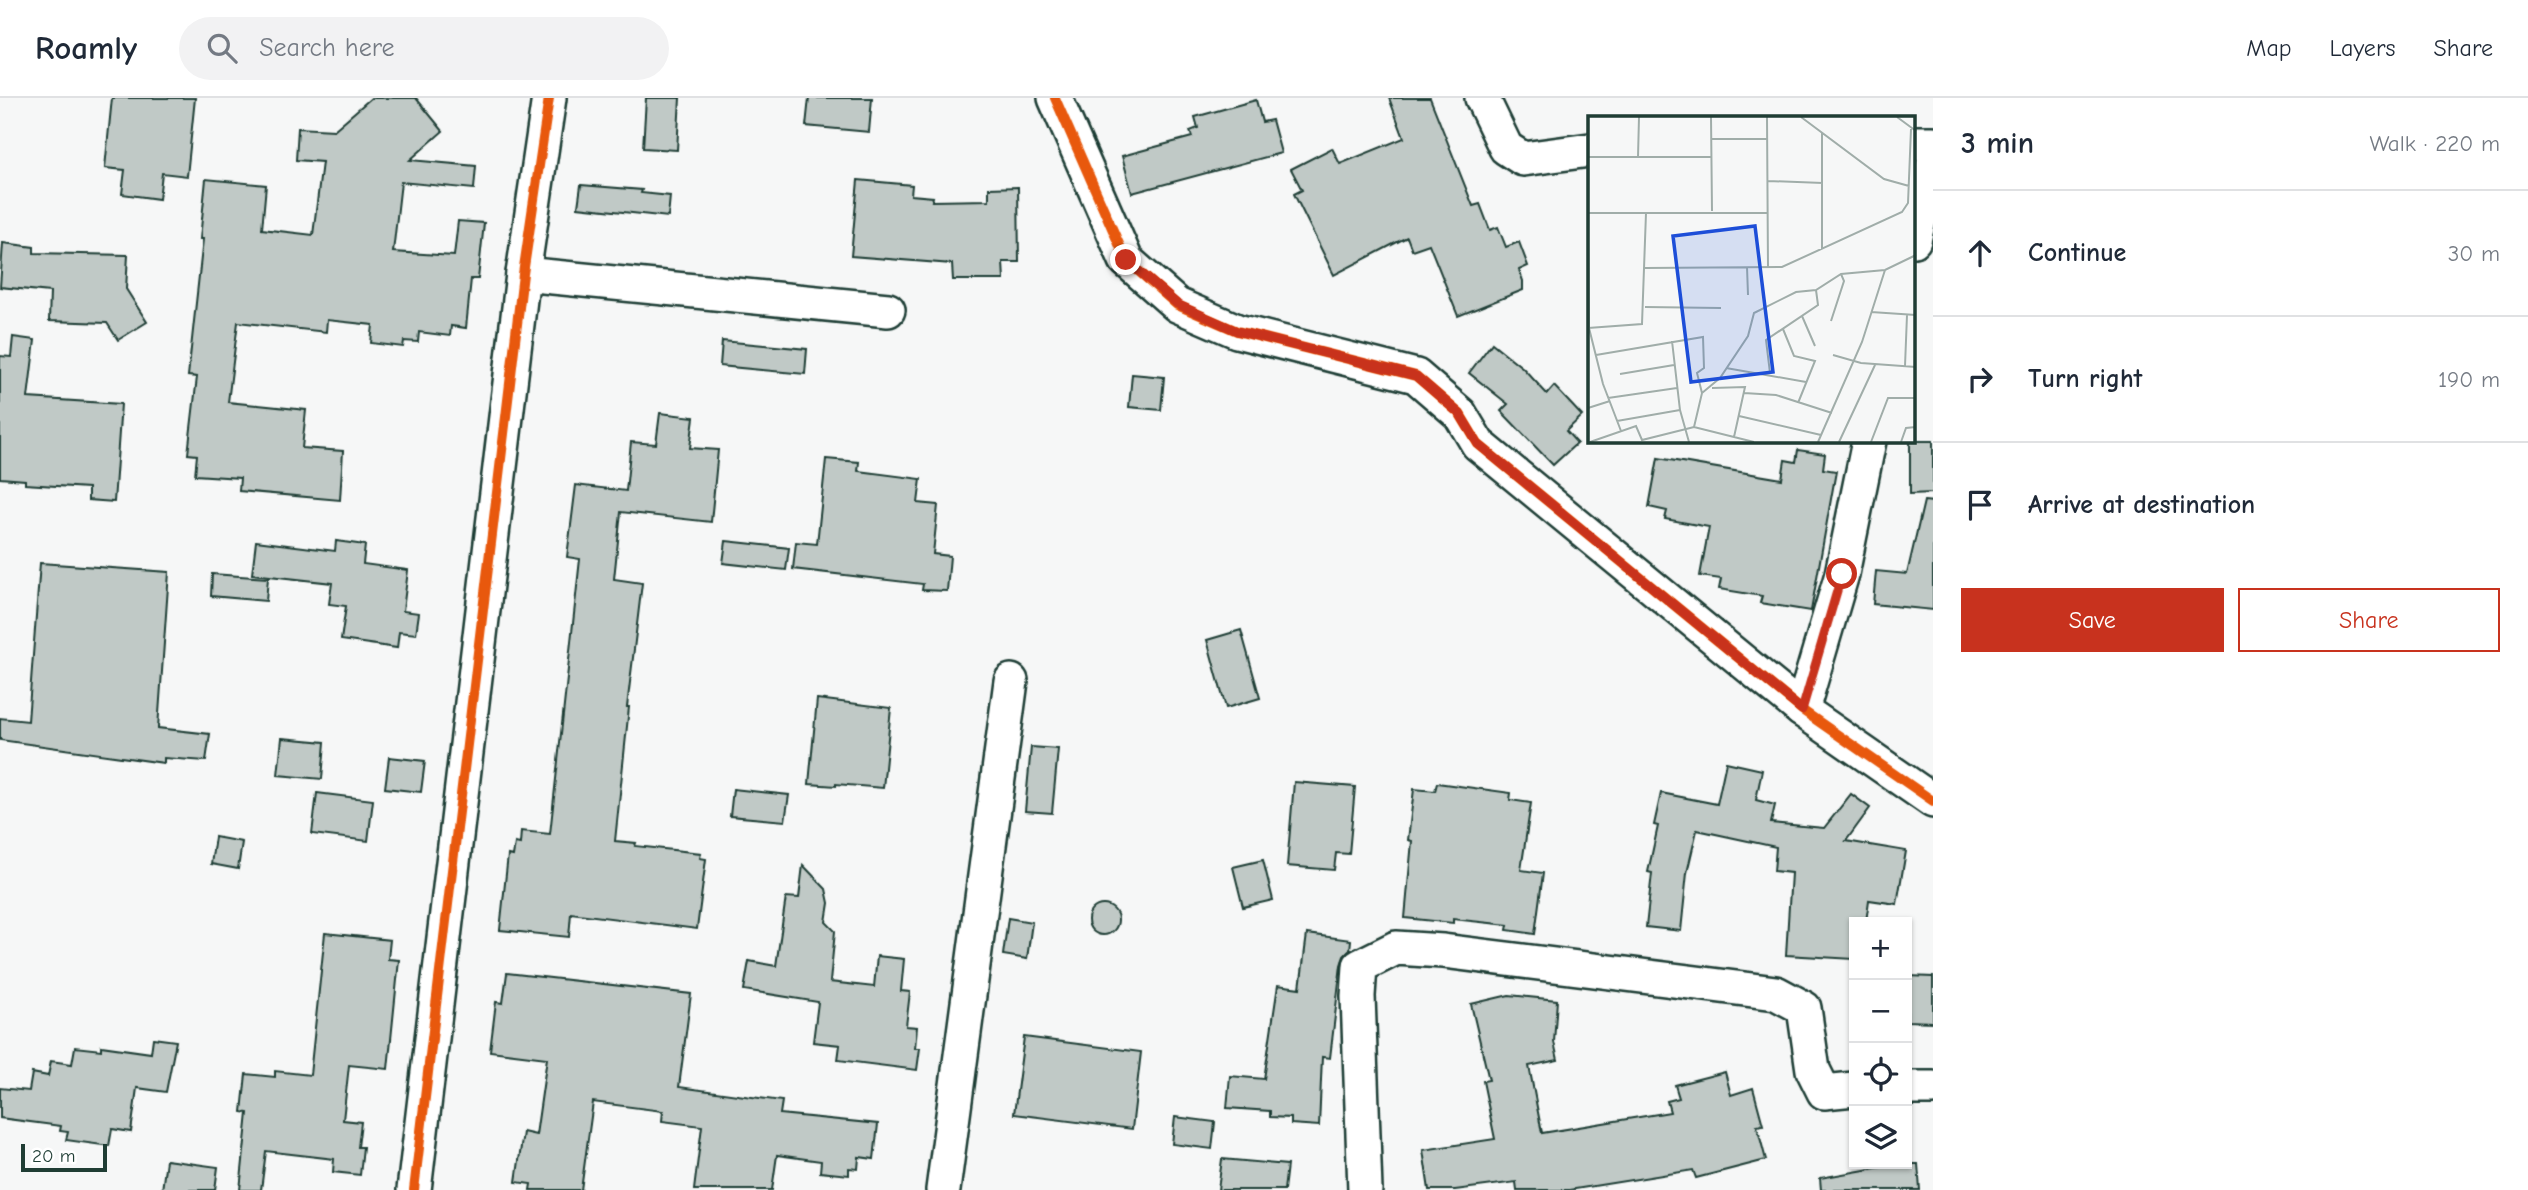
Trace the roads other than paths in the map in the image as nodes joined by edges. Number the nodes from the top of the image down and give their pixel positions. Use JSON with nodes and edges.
{"nodes":[{"id":1,"x":550,"y":98,"type":"edge"},
{"id":2,"x":1055,"y":98,"type":"edge"},
{"id":3,"x":1482,"y":98,"type":"edge"},
{"id":4,"x":1588,"y":150,"type":"edge"},
{"id":5,"x":1933,"y":165,"type":"edge"},
{"id":6,"x":1916,"y":232,"type":"edge"},
{"id":7,"x":523,"y":275,"type":"junction"},
{"id":8,"x":888,"y":310,"type":"dead end"},
{"id":9,"x":1869,"y":443,"type":"edge"},
{"id":10,"x":1011,"y":681,"type":"dead end"},
{"id":11,"x":1802,"y":710,"type":"junction"},
{"id":12,"x":1933,"y":801,"type":"edge"},
{"id":13,"x":1912,"y":1088,"type":"edge"},
{"id":14,"x":1933,"y":1088,"type":"edge"},
{"id":15,"x":1849,"y":1090,"type":"edge"},
{"id":16,"x":414,"y":1190,"type":"edge"},
{"id":17,"x":943,"y":1190,"type":"edge"},
{"id":18,"x":1365,"y":1190,"type":"edge"}],
"edges":[{"from":1,"to":7,"type":"street"},
{"from":2,"to":11,"type":"street"},
{"from":3,"to":4,"type":"street"},
{"from":5,"to":6,"type":"street"},
{"from":7,"to":8,"type":"street"},
{"from":7,"to":16,"type":"street"},
{"from":9,"to":11,"type":"street"},
{"from":10,"to":17,"type":"street"},
{"from":11,"to":12,"type":"street"},
{"from":13,"to":14,"type":"street"},
{"from":15,"to":18,"type":"street"}]}
